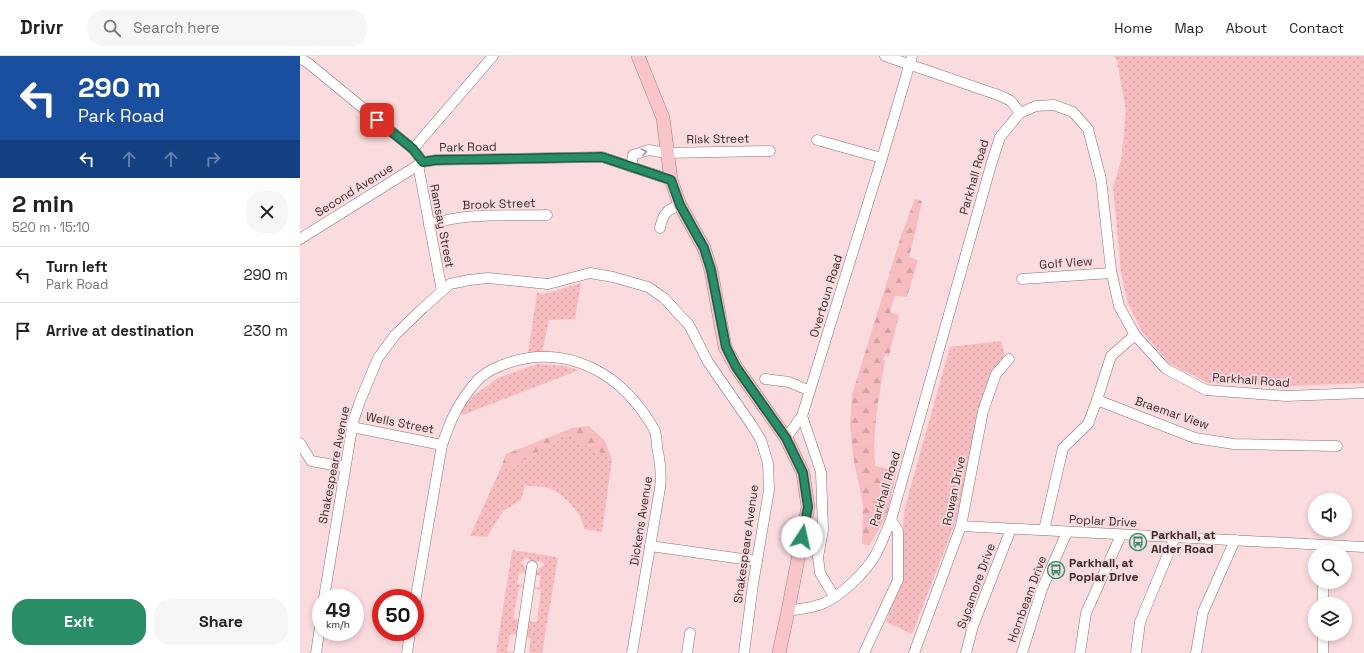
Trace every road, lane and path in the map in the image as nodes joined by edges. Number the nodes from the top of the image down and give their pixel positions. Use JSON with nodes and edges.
{"nodes":[{"id":1,"x":493,"y":56,"type":"edge"},
{"id":2,"x":638,"y":56,"type":"edge"},
{"id":3,"x":885,"y":56,"type":"edge"},
{"id":4,"x":307,"y":59,"type":"edge"},
{"id":5,"x":910,"y":60,"type":"edge"},
{"id":6,"x":1020,"y":113,"type":"junction"},
{"id":7,"x":817,"y":140,"type":"dead end"},
{"id":8,"x":413,"y":149,"type":"junction"},
{"id":9,"x":770,"y":151,"type":"dead end"},
{"id":10,"x":666,"y":153,"type":"junction"},
{"id":11,"x":882,"y":158,"type":"junction"},
{"id":12,"x":420,"y":164,"type":"junction"},
{"id":13,"x":631,"y":166,"type":"junction"},
{"id":14,"x":671,"y":180,"type":"junction"},
{"id":15,"x":680,"y":205,"type":"junction"},
{"id":16,"x":547,"y":215,"type":"dead end"},
{"id":17,"x":429,"y":225,"type":"junction"},
{"id":18,"x":660,"y":228,"type":"dead end"},
{"id":19,"x":300,"y":239,"type":"edge"},
{"id":20,"x":1111,"y":273,"type":"junction"},
{"id":21,"x":1022,"y":279,"type":"dead end"},
{"id":22,"x":442,"y":291,"type":"junction"},
{"id":23,"x":1135,"y":334,"type":"junction"},
{"id":24,"x":1010,"y":359,"type":"dead end"},
{"id":25,"x":765,"y":379,"type":"dead end"},
{"id":26,"x":810,"y":391,"type":"junction"},
{"id":27,"x":1364,"y":393,"type":"edge"},
{"id":28,"x":1097,"y":400,"type":"junction"},
{"id":29,"x":802,"y":416,"type":"junction"},
{"id":30,"x":352,"y":428,"type":"junction"},
{"id":31,"x":786,"y":438,"type":"junction"},
{"id":32,"x":300,"y":443,"type":"edge"},
{"id":33,"x":442,"y":445,"type":"junction"},
{"id":34,"x":1337,"y":446,"type":"dead end"},
{"id":35,"x":345,"y":467,"type":"junction"},
{"id":36,"x":891,"y":520,"type":"junction"},
{"id":37,"x":961,"y":526,"type":"junction"},
{"id":38,"x":1011,"y":529,"type":"junction"},
{"id":39,"x":1044,"y":530,"type":"junction"},
{"id":40,"x":1067,"y":532,"type":"junction"},
{"id":41,"x":1121,"y":535,"type":"junction"},
{"id":42,"x":1175,"y":538,"type":"junction"},
{"id":43,"x":1235,"y":540,"type":"junction"},
{"id":44,"x":650,"y":546,"type":"junction"},
{"id":45,"x":1308,"y":547,"type":"edge"},
{"id":46,"x":1352,"y":547,"type":"edge"},
{"id":47,"x":1364,"y":547,"type":"edge"},
{"id":48,"x":757,"y":561,"type":"junction"},
{"id":49,"x":532,"y":566,"type":"dead end"},
{"id":50,"x":325,"y":589,"type":"edge"},
{"id":51,"x":417,"y":589,"type":"edge"},
{"id":52,"x":834,"y":596,"type":"junction"},
{"id":53,"x":788,"y":611,"type":"junction"},
{"id":54,"x":690,"y":632,"type":"dead end"},
{"id":55,"x":318,"y":641,"type":"edge"},
{"id":56,"x":409,"y":641,"type":"edge"},
{"id":57,"x":1323,"y":641,"type":"edge"},
{"id":58,"x":316,"y":653,"type":"edge"},
{"id":59,"x":407,"y":653,"type":"edge"},
{"id":60,"x":519,"y":653,"type":"edge"},
{"id":61,"x":632,"y":653,"type":"edge"},
{"id":62,"x":687,"y":653,"type":"edge"},
{"id":63,"x":744,"y":653,"type":"edge"},
{"id":64,"x":779,"y":653,"type":"edge"},
{"id":65,"x":864,"y":653,"type":"edge"},
{"id":66,"x":914,"y":653,"type":"edge"},
{"id":67,"x":966,"y":653,"type":"edge"},
{"id":68,"x":1022,"y":653,"type":"edge"},
{"id":69,"x":1080,"y":653,"type":"edge"},
{"id":70,"x":1136,"y":653,"type":"edge"},
{"id":71,"x":1196,"y":653,"type":"edge"},
{"id":72,"x":1323,"y":653,"type":"edge"}],
"edges":[{"from":1,"to":8,"type":"street"},
{"from":2,"to":10,"type":"main road"},
{"from":3,"to":5,"type":"street"},
{"from":4,"to":8,"type":"street"},
{"from":5,"to":6,"type":"street"},
{"from":5,"to":11,"type":"street","name":"Overtoun Road"},
{"from":6,"to":20,"type":"street","name":"Parkhall Road"},
{"from":6,"to":36,"type":"street","name":"Parkhall Road"},
{"from":7,"to":11,"type":"street"},
{"from":8,"to":12,"type":"street"},
{"from":9,"to":10,"type":"street","name":"Risk Street"},
{"from":13,"to":10,"type":"street","name":"Risk Street","one_way":true},
{"from":10,"to":14,"type":"main road"},
{"from":11,"to":26,"type":"street","name":"Overtoun Road"},
{"from":12,"to":13,"type":"street","name":"Park Road"},
{"from":12,"to":17,"type":"street","name":"Ramsay Street"},
{"from":12,"to":19,"type":"street","name":"Second Avenue"},
{"from":13,"to":14,"type":"street","name":"Park Road"},
{"from":14,"to":15,"type":"main road"},
{"from":15,"to":18,"type":"street"},
{"from":15,"to":31,"type":"main road"},
{"from":16,"to":17,"type":"street","name":"Brook Street"},
{"from":17,"to":22,"type":"street","name":"Ramsay Street"},
{"from":20,"to":21,"type":"street","name":"Golf View"},
{"from":20,"to":23,"type":"street","name":"Parkhall Road"},
{"from":22,"to":30,"type":"street","name":"Shakespeare Avenue"},
{"from":22,"to":48,"type":"street","name":"Shakespeare Avenue"},
{"from":23,"to":27,"type":"street","name":"Parkhall Road"},
{"from":23,"to":28,"type":"street"},
{"from":24,"to":37,"type":"street","name":"Rowan Drive"},
{"from":25,"to":26,"type":"street"},
{"from":26,"to":29,"type":"street","name":"Overtoun Road"},
{"from":28,"to":34,"type":"street","name":"Braemar View"},
{"from":28,"to":39,"type":"street"},
{"from":29,"to":31,"type":"street","name":"Overtoun Road"},
{"from":29,"to":52,"type":"street"},
{"from":30,"to":33,"type":"street","name":"Wells Street"},
{"from":30,"to":35,"type":"street","name":"Shakespeare Avenue"},
{"from":31,"to":53,"type":"main road"},
{"from":32,"to":35,"type":"street"},
{"from":33,"to":44,"type":"street","name":"Dickens Avenue"},
{"from":33,"to":51,"type":"street","name":"Dickens Avenue"},
{"from":35,"to":50,"type":"street","name":"Shakespeare Avenue"},
{"from":36,"to":52,"type":"street","name":"Parkhall Road"},
{"from":36,"to":65,"type":"street"},
{"from":37,"to":38,"type":"street","name":"Poplar Drive"},
{"from":37,"to":66,"type":"street","name":"Rowan Drive"},
{"from":38,"to":39,"type":"street","name":"Poplar Drive"},
{"from":38,"to":67,"type":"street","name":"Sycamore Drive"},
{"from":39,"to":40,"type":"street","name":"Poplar Drive"},
{"from":40,"to":41,"type":"street","name":"Poplar Drive"},
{"from":40,"to":68,"type":"street","name":"Hornbeam Drive"},
{"from":41,"to":42,"type":"street","name":"Poplar Drive"},
{"from":41,"to":69,"type":"street"},
{"from":42,"to":43,"type":"street","name":"Poplar Drive"},
{"from":42,"to":70,"type":"street"},
{"from":43,"to":45,"type":"street","name":"Poplar Drive"},
{"from":43,"to":71,"type":"street"},
{"from":44,"to":48,"type":"street"},
{"from":44,"to":61,"type":"street","name":"Dickens Avenue"},
{"from":46,"to":47,"type":"street","name":"Poplar Drive"},
{"from":48,"to":63,"type":"street","name":"Shakespeare Avenue"},
{"from":49,"to":60,"type":"street"},
{"from":52,"to":53,"type":"street","name":"Parkhall Road"},
{"from":53,"to":64,"type":"main road"},
{"from":54,"to":62,"type":"street"},
{"from":55,"to":58,"type":"street"},
{"from":56,"to":59,"type":"street"},
{"from":57,"to":72,"type":"street"}]}
